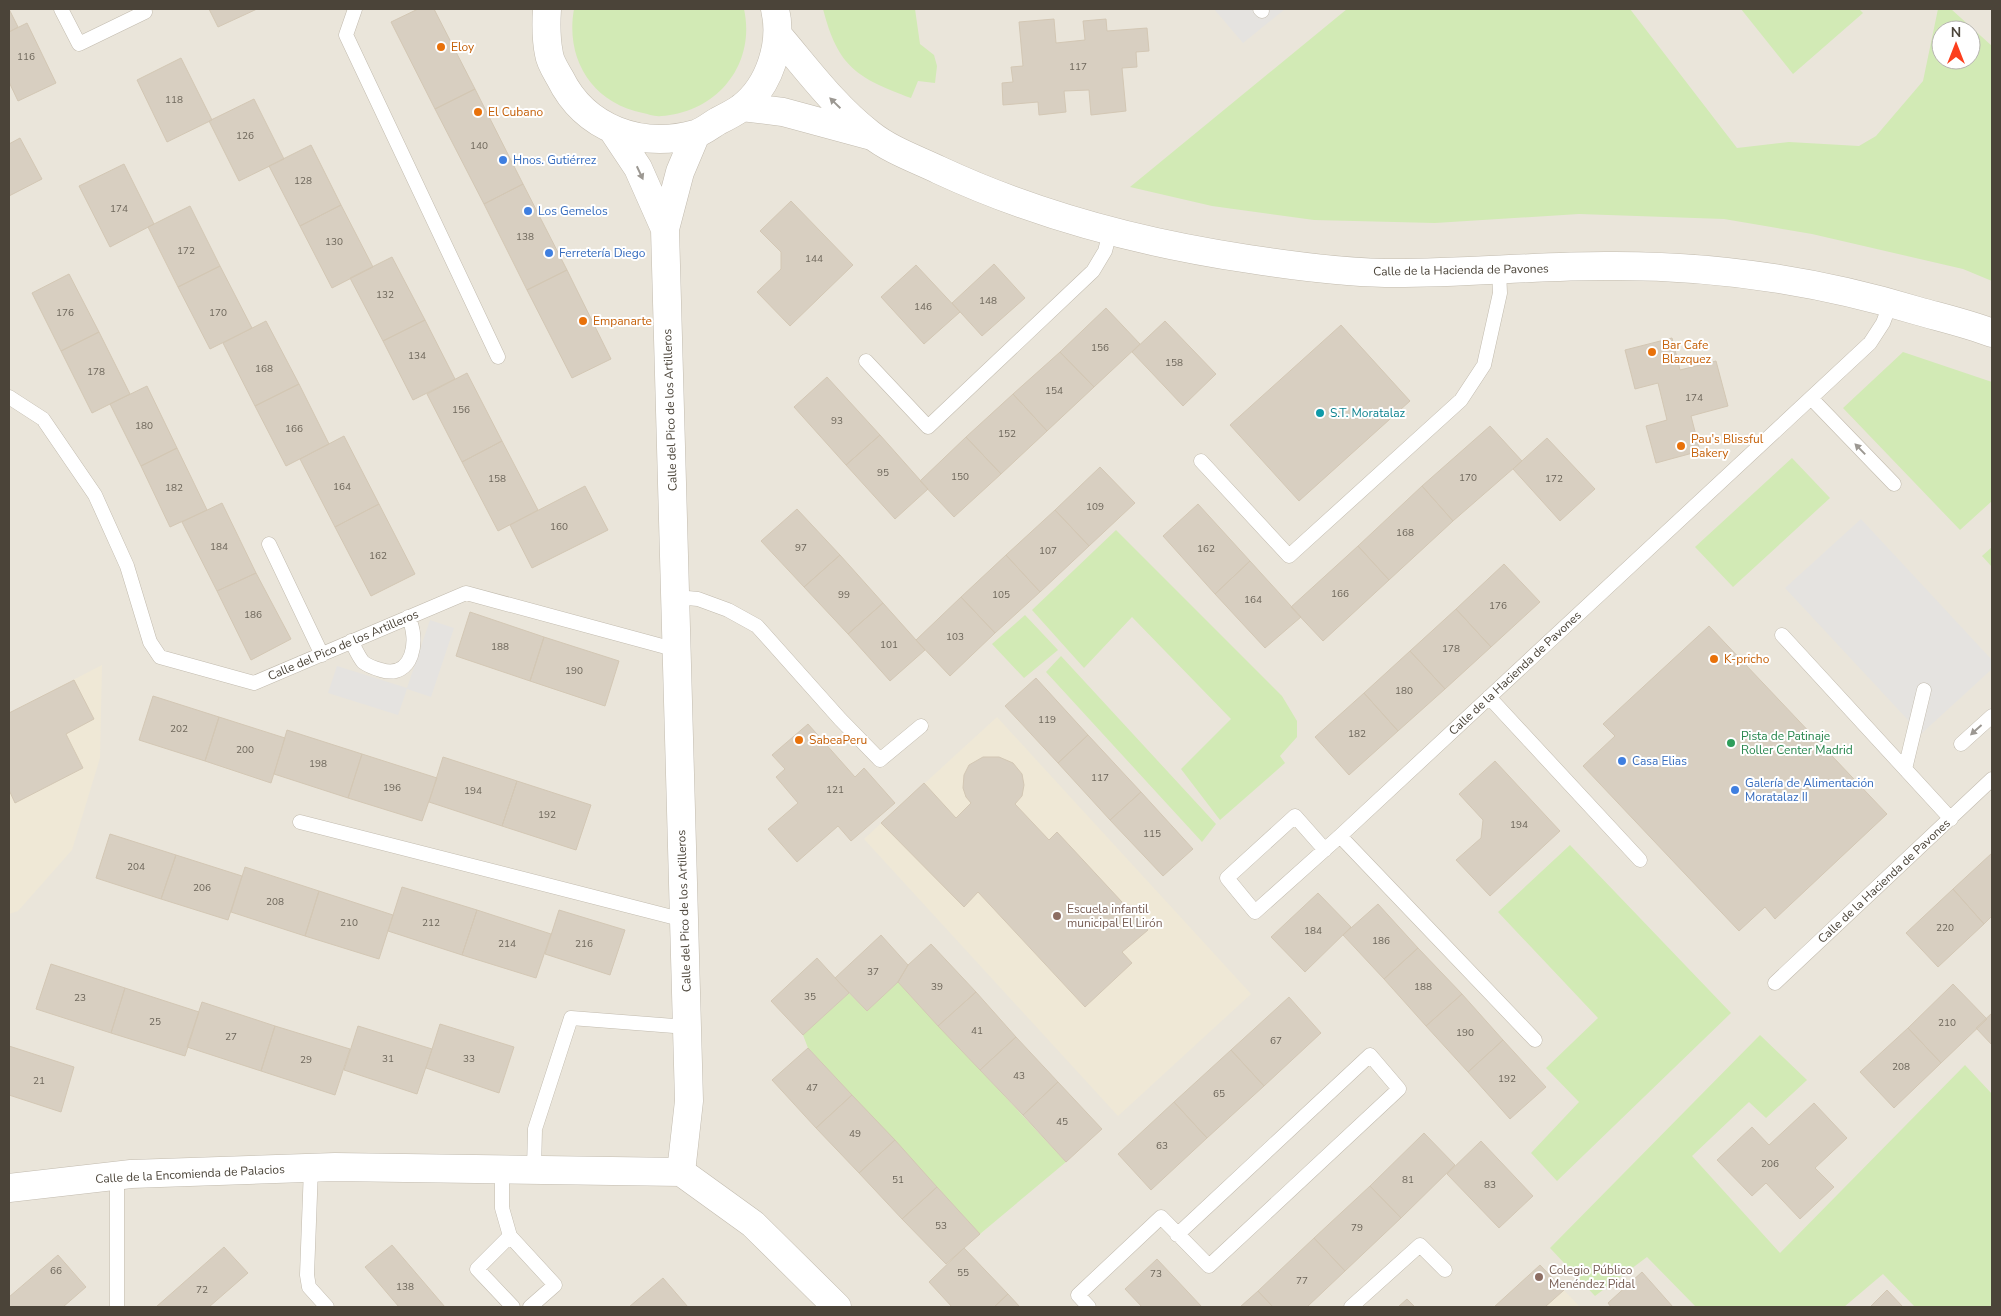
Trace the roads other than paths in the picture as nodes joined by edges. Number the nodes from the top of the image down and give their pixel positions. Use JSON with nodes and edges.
{"nodes":[{"id":1,"x":61,"y":9,"type":"edge"},
{"id":2,"x":143,"y":9,"type":"edge"},
{"id":3,"x":355,"y":9,"type":"edge"},
{"id":4,"x":541,"y":16,"type":"edge"},
{"id":5,"x":776,"y":22,"type":"edge"},
{"id":6,"x":742,"y":107,"type":"junction"},
{"id":7,"x":614,"y":132,"type":"junction"},
{"id":8,"x":696,"y":134,"type":"junction"},
{"id":9,"x":871,"y":136,"type":"junction"},
{"id":10,"x":665,"y":230,"type":"junction"},
{"id":11,"x":1110,"y":232,"type":"junction"},
{"id":12,"x":1500,"y":270,"type":"junction"},
{"id":13,"x":1890,"y":302,"type":"junction"},
{"id":14,"x":1992,"y":334,"type":"edge"},
{"id":15,"x":498,"y":357,"type":"dead end"},
{"id":16,"x":866,"y":361,"type":"dead end"},
{"id":17,"x":9,"y":396,"type":"edge"},
{"id":18,"x":1811,"y":398,"type":"junction"},
{"id":19,"x":1201,"y":461,"type":"dead end"},
{"id":20,"x":1894,"y":484,"type":"dead end"},
{"id":21,"x":269,"y":544,"type":"dead end"},
{"id":22,"x":676,"y":597,"type":"junction"},
{"id":23,"x":408,"y":617,"type":"junction"},
{"id":24,"x":1782,"y":635,"type":"dead end"},
{"id":25,"x":351,"y":641,"type":"junction"},
{"id":26,"x":677,"y":650,"type":"junction"},
{"id":27,"x":322,"y":655,"type":"junction"},
{"id":28,"x":1924,"y":690,"type":"dead end"},
{"id":29,"x":1490,"y":697,"type":"junction"},
{"id":30,"x":1992,"y":716,"type":"edge"},
{"id":31,"x":921,"y":726,"type":"dead end"},
{"id":32,"x":1961,"y":744,"type":"dead end"},
{"id":33,"x":1905,"y":769,"type":"junction"},
{"id":34,"x":1992,"y":779,"type":"edge"},
{"id":35,"x":1951,"y":819,"type":"junction"},
{"id":36,"x":300,"y":822,"type":"dead end"},
{"id":37,"x":1340,"y":836,"type":"junction"},
{"id":38,"x":1325,"y":850,"type":"junction"},
{"id":39,"x":1640,"y":860,"type":"dead end"},
{"id":40,"x":684,"y":920,"type":"junction"},
{"id":41,"x":1775,"y":983,"type":"dead end"},
{"id":42,"x":687,"y":1027,"type":"junction"},
{"id":43,"x":1535,"y":1040,"type":"dead end"},
{"id":44,"x":312,"y":1168,"type":"junction"},
{"id":45,"x":502,"y":1169,"type":"junction"},
{"id":46,"x":534,"y":1169,"type":"junction"},
{"id":47,"x":681,"y":1172,"type":"junction"},
{"id":48,"x":117,"y":1176,"type":"junction"},
{"id":49,"x":9,"y":1188,"type":"edge"},
{"id":50,"x":1177,"y":1235,"type":"junction"},
{"id":51,"x":510,"y":1236,"type":"junction"},
{"id":52,"x":1445,"y":1270,"type":"dead end"},
{"id":53,"x":117,"y":1307,"type":"edge"},
{"id":54,"x":327,"y":1307,"type":"edge"},
{"id":55,"x":513,"y":1307,"type":"edge"},
{"id":56,"x":530,"y":1307,"type":"edge"},
{"id":57,"x":836,"y":1307,"type":"edge"},
{"id":58,"x":1089,"y":1307,"type":"edge"},
{"id":59,"x":1351,"y":1307,"type":"edge"}],
"edges":[{"from":1,"to":2,"type":"lane"},
{"from":3,"to":15,"type":"lane"},
{"from":4,"to":7,"type":"street"},
{"from":5,"to":6,"type":"street"},
{"from":9,"to":5,"type":"street","name":"Calle de la Hacienda de Pavones","one_way":true},
{"from":6,"to":8,"type":"street"},
{"from":6,"to":9,"type":"street","name":"Calle de la Hacienda de Pavones"},
{"from":7,"to":8,"type":"street"},
{"from":7,"to":10,"type":"street","name":"Calle del Pico de los Artilleros","one_way":true},
{"from":8,"to":10,"type":"street","name":"Calle del Pico de los Artilleros"},
{"from":9,"to":11,"type":"street","name":"Calle de la Hacienda de Pavones"},
{"from":10,"to":22,"type":"street","name":"Calle del Pico de los Artilleros"},
{"from":11,"to":12,"type":"street","name":"Calle de la Hacienda de Pavones"},
{"from":11,"to":16,"type":"lane"},
{"from":12,"to":13,"type":"street","name":"Calle de la Hacienda de Pavones"},
{"from":12,"to":19,"type":"lane"},
{"from":13,"to":14,"type":"street","name":"Calle de la Hacienda de Pavones"},
{"from":13,"to":18,"type":"lane","name":"Calle de la Hacienda de Pavones"},
{"from":17,"to":27,"type":"lane","name":"Calle del Pico de los Artilleros"},
{"from":20,"to":18,"type":"lane","one_way":true},
{"from":18,"to":29,"type":"lane","name":"Calle de la Hacienda de Pavones"},
{"from":21,"to":27,"type":"lane"},
{"from":22,"to":26,"type":"street","name":"Calle del Pico de los Artilleros"},
{"from":22,"to":31,"type":"lane"},
{"from":23,"to":25,"type":"lane","name":"Calle del Pico de los Artilleros"},
{"from":23,"to":25,"type":"lane"},
{"from":23,"to":26,"type":"lane","name":"Calle del Pico de los Artilleros"},
{"from":24,"to":33,"type":"lane"},
{"from":25,"to":27,"type":"lane","name":"Calle del Pico de los Artilleros"},
{"from":26,"to":40,"type":"street","name":"Calle del Pico de los Artilleros"},
{"from":28,"to":33,"type":"lane"},
{"from":29,"to":37,"type":"lane","name":"Calle de la Hacienda de Pavones"},
{"from":29,"to":39,"type":"lane"},
{"from":30,"to":32,"type":"lane","one_way":true},
{"from":33,"to":35,"type":"lane"},
{"from":34,"to":35,"type":"lane","name":"Calle de la Hacienda de Pavones"},
{"from":35,"to":41,"type":"lane","name":"Calle de la Hacienda de Pavones"},
{"from":36,"to":40,"type":"lane"},
{"from":37,"to":38,"type":"lane","name":"Calle de la Hacienda de Pavones"},
{"from":37,"to":43,"type":"lane"},
{"from":38,"to":38,"type":"lane","name":"Calle de la Hacienda de Pavones"},
{"from":40,"to":42,"type":"street","name":"Calle del Pico de los Artilleros"},
{"from":42,"to":46,"type":"lane"},
{"from":42,"to":47,"type":"street","name":"Calle del Pico de los Artilleros"},
{"from":44,"to":45,"type":"street","name":"Calle de la Encomienda de Palacios"},
{"from":44,"to":48,"type":"street","name":"Calle de la Encomienda de Palacios"},
{"from":44,"to":54,"type":"lane"},
{"from":45,"to":46,"type":"street","name":"Calle de la Encomienda de Palacios"},
{"from":45,"to":51,"type":"lane"},
{"from":46,"to":47,"type":"street","name":"Calle de la Encomienda de Palacios"},
{"from":47,"to":57,"type":"street"},
{"from":48,"to":49,"type":"street","name":"Calle de la Encomienda de Palacios"},
{"from":48,"to":53,"type":"lane"},
{"from":50,"to":50,"type":"lane"},
{"from":50,"to":58,"type":"lane"},
{"from":51,"to":55,"type":"lane"},
{"from":51,"to":56,"type":"lane"},
{"from":52,"to":59,"type":"lane"}]}
